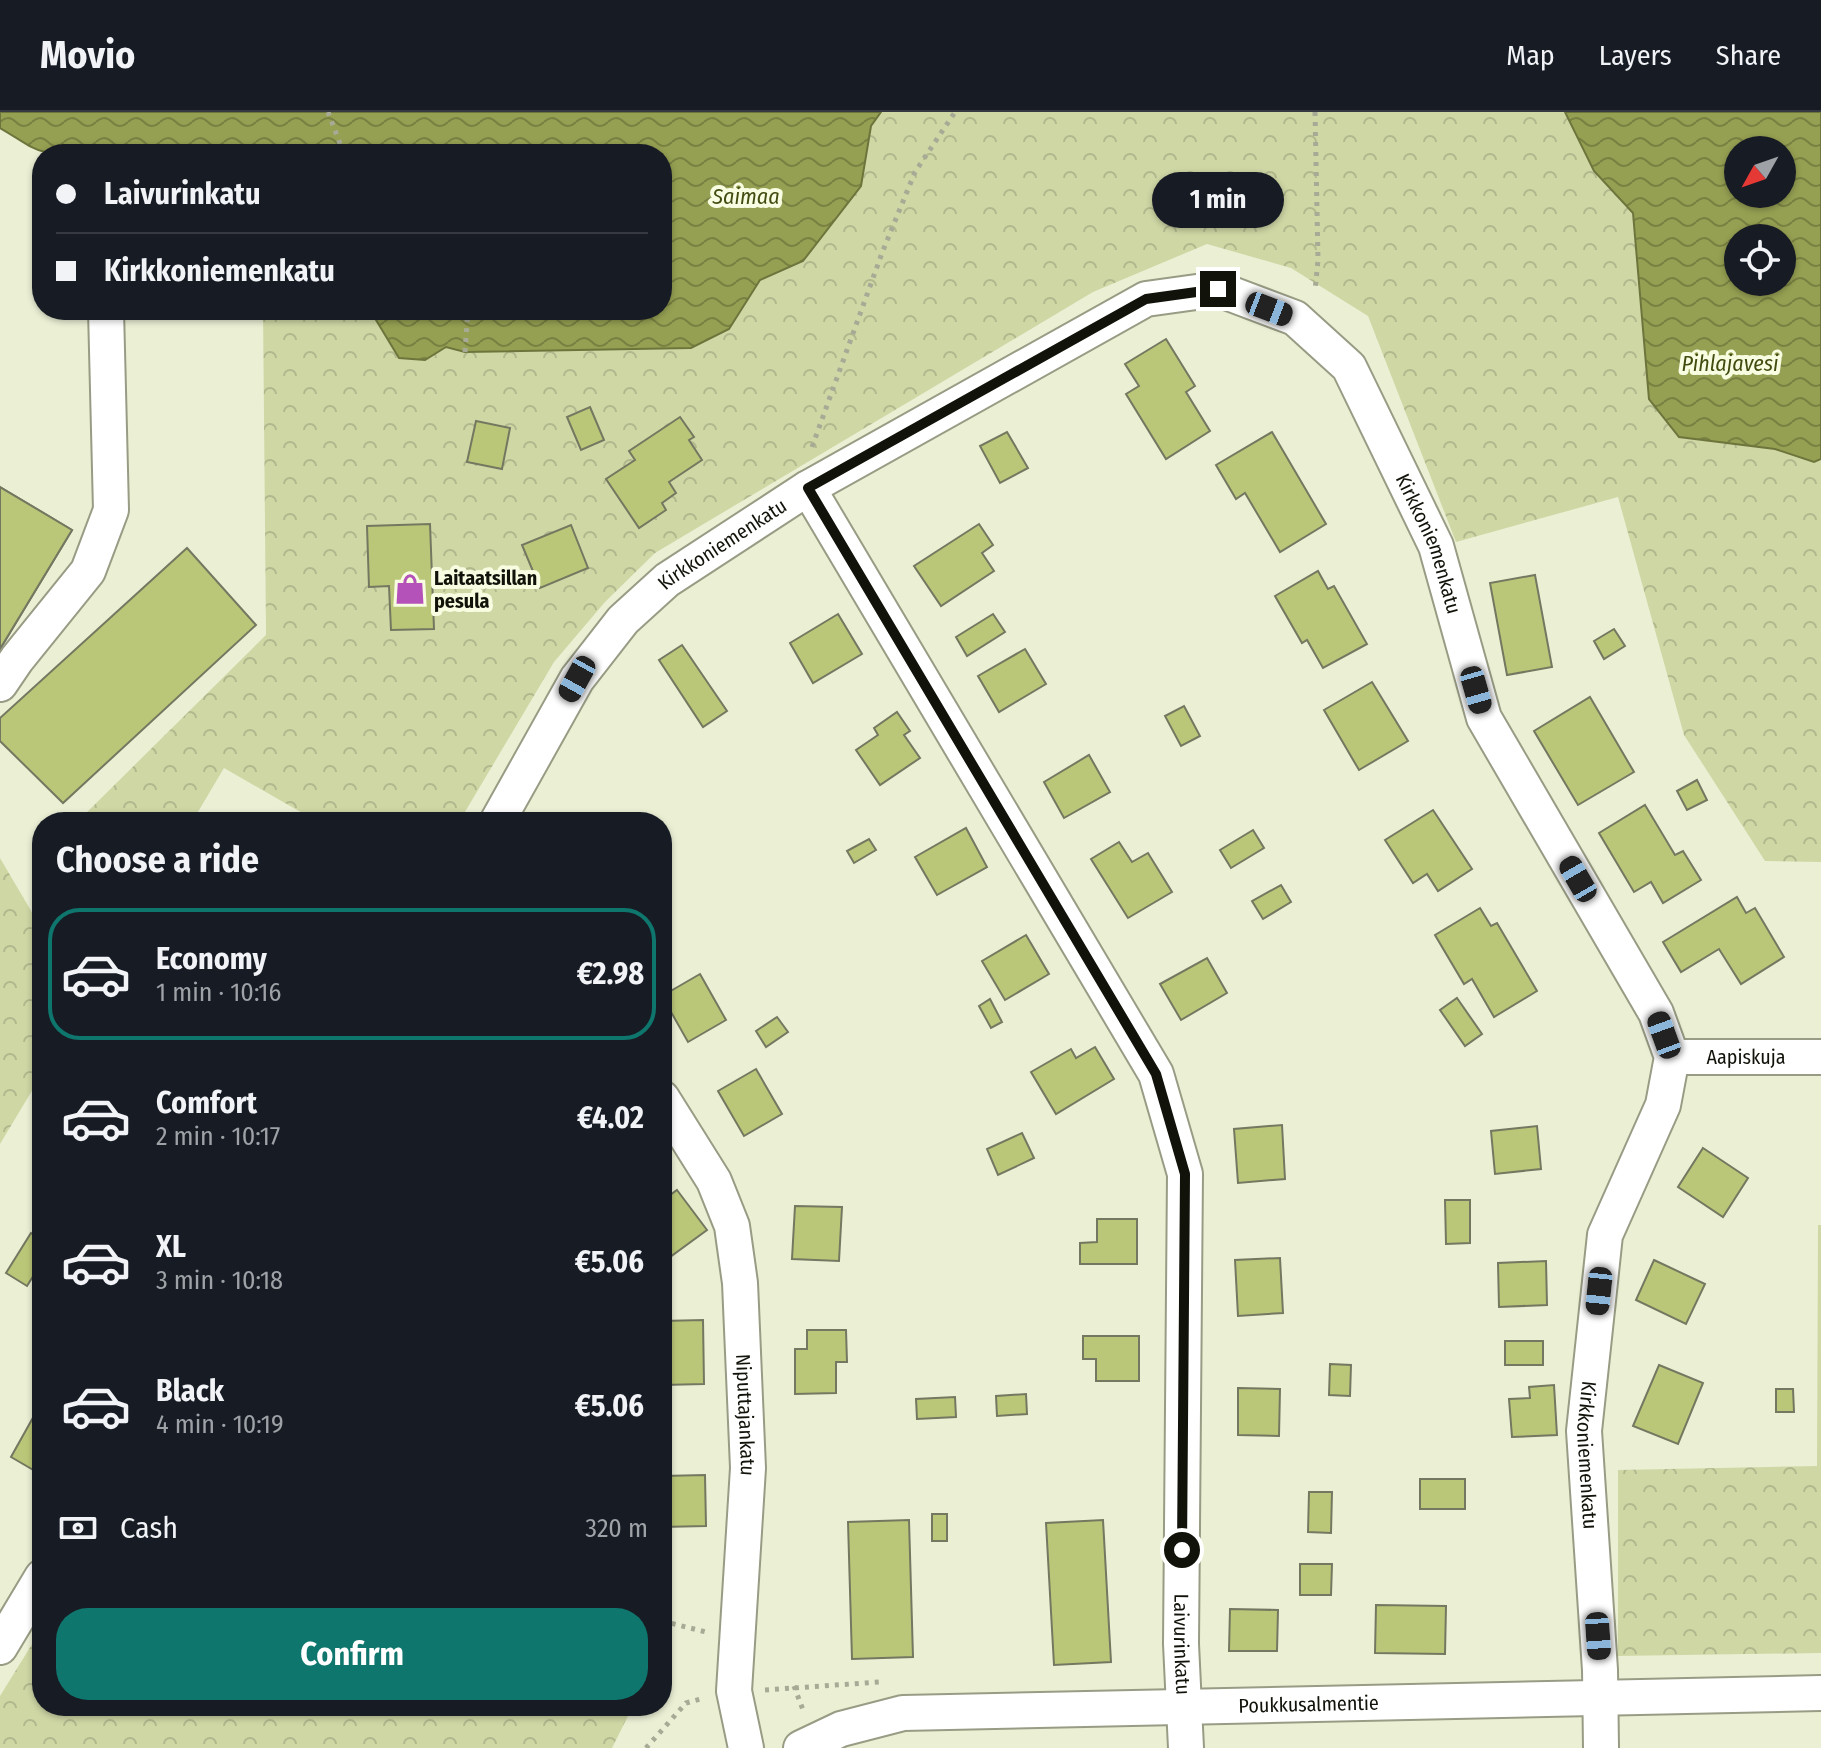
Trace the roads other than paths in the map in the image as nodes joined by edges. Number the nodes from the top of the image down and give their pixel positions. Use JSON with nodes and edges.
{"nodes":[{"id":1,"x":106,"y":320,"type":"edge"},
{"id":2,"x":808,"y":488,"type":"junction"},
{"id":3,"x":0,"y":684,"type":"edge"},
{"id":4,"x":503,"y":812,"type":"edge"},
{"id":5,"x":1672,"y":1057,"type":"junction"},
{"id":6,"x":1821,"y":1057,"type":"edge"},
{"id":7,"x":672,"y":1114,"type":"edge"},
{"id":8,"x":32,"y":1594,"type":"edge"},
{"id":9,"x":0,"y":1647,"type":"edge"},
{"id":10,"x":1821,"y":1693,"type":"edge"},
{"id":11,"x":1601,"y":1699,"type":"junction"},
{"id":12,"x":1183,"y":1708,"type":"junction"},
{"id":13,"x":746,"y":1748,"type":"edge"},
{"id":14,"x":801,"y":1748,"type":"edge"},
{"id":15,"x":1186,"y":1748,"type":"edge"},
{"id":16,"x":1601,"y":1748,"type":"edge"}],
"edges":[{"from":1,"to":3,"type":"street"},
{"from":2,"to":4,"type":"street","name":"Kirkkoniemenkatu"},
{"from":2,"to":5,"type":"street","name":"Kirkkoniemenkatu"},
{"from":2,"to":12,"type":"street","name":"Laivurinkatu"},
{"from":5,"to":6,"type":"street","name":"Aapiskuja"},
{"from":5,"to":11,"type":"street","name":"Kirkkoniemenkatu"},
{"from":7,"to":13,"type":"street","name":"Niputtajankatu"},
{"from":8,"to":9,"type":"street"},
{"from":10,"to":11,"type":"street","name":"Poukkusalmentie"},
{"from":11,"to":12,"type":"street","name":"Poukkusalmentie"},
{"from":11,"to":16,"type":"street","name":"Kirkkoniemenkatu"},
{"from":12,"to":14,"type":"street","name":"Poukkusalmentie"},
{"from":12,"to":15,"type":"street","name":"Laivurinkatu"}]}
